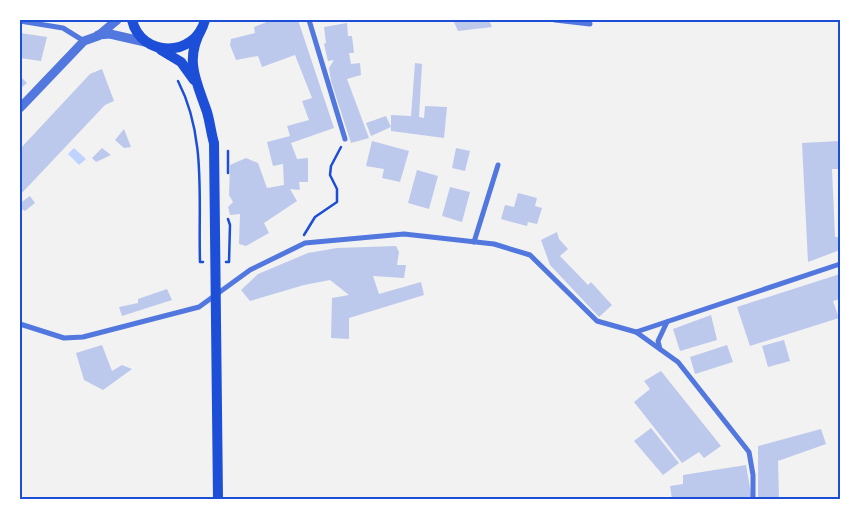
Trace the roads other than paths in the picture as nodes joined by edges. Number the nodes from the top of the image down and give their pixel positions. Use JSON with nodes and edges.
{"nodes":[{"id":1,"x":118,"y":20,"type":"edge"},
{"id":2,"x":132,"y":20,"type":"edge"},
{"id":3,"x":308,"y":20,"type":"edge"},
{"id":4,"x":555,"y":20,"type":"edge"},
{"id":5,"x":20,"y":22,"type":"edge"},
{"id":6,"x":204,"y":23,"type":"edge"},
{"id":7,"x":590,"y":24,"type":"dead end"},
{"id":8,"x":98,"y":36,"type":"junction"},
{"id":9,"x":84,"y":41,"type":"junction"},
{"id":10,"x":145,"y":42,"type":"junction"},
{"id":11,"x":156,"y":48,"type":"junction"},
{"id":12,"x":194,"y":80,"type":"junction"},
{"id":13,"x":20,"y":108,"type":"edge"},
{"id":14,"x":345,"y":139,"type":"road end"},
{"id":15,"x":498,"y":165,"type":"dead end"},
{"id":16,"x":474,"y":242,"type":"junction"},
{"id":17,"x":840,"y":264,"type":"edge"},
{"id":18,"x":216,"y":296,"type":"junction"},
{"id":19,"x":668,"y":322,"type":"junction"},
{"id":20,"x":20,"y":324,"type":"edge"},
{"id":21,"x":636,"y":332,"type":"junction"},
{"id":22,"x":660,"y":350,"type":"junction"},
{"id":23,"x":218,"y":499,"type":"edge"},
{"id":24,"x":753,"y":499,"type":"edge"}],
"edges":[{"from":1,"to":8,"type":"street"},
{"from":2,"to":10,"type":"main road"},
{"from":3,"to":14,"type":"street"},
{"from":4,"to":7,"type":"street"},
{"from":5,"to":9,"type":"street"},
{"from":6,"to":11,"type":"main road"},
{"from":6,"to":12,"type":"main road"},
{"from":8,"to":9,"type":"street"},
{"from":8,"to":10,"type":"street"},
{"from":9,"to":13,"type":"street"},
{"from":10,"to":11,"type":"main road"},
{"from":11,"to":12,"type":"main road"},
{"from":12,"to":18,"type":"main road"},
{"from":15,"to":16,"type":"street"},
{"from":16,"to":18,"type":"street"},
{"from":16,"to":21,"type":"street"},
{"from":17,"to":19,"type":"street"},
{"from":18,"to":20,"type":"street"},
{"from":18,"to":23,"type":"main road"},
{"from":19,"to":21,"type":"street"},
{"from":19,"to":22,"type":"street"},
{"from":21,"to":22,"type":"street"},
{"from":22,"to":24,"type":"street"}]}
